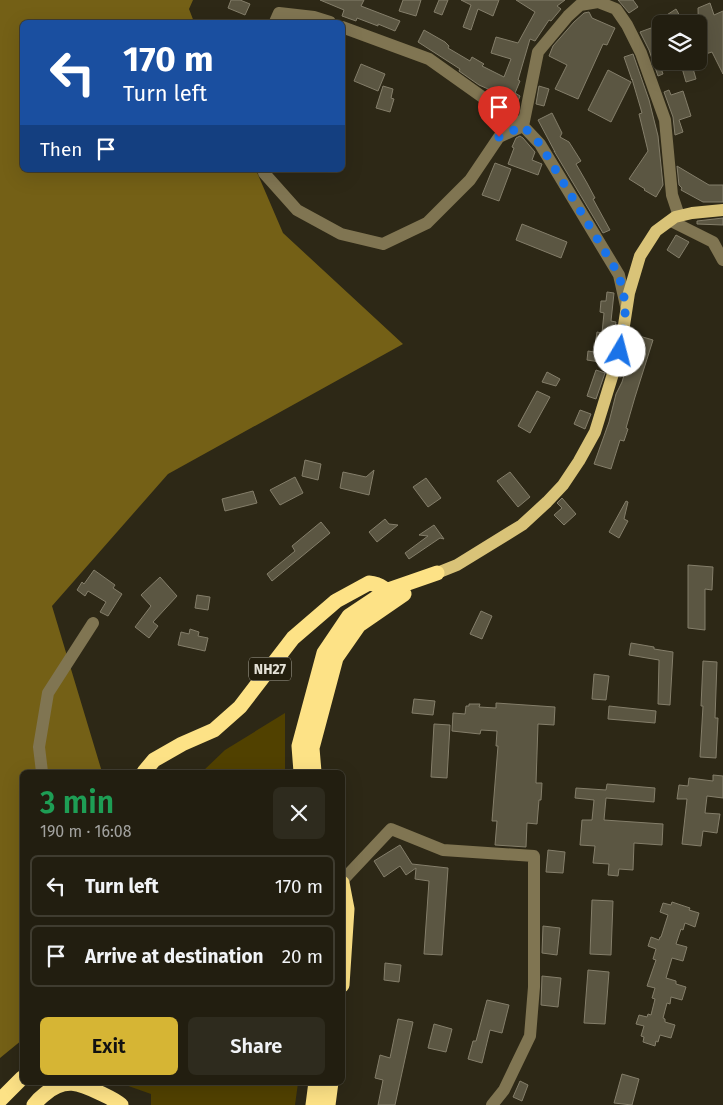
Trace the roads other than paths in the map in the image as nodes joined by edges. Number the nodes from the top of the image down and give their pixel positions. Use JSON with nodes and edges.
{"nodes":[{"id":1,"x":276,"y":20,"type":"edge"},
{"id":2,"x":324,"y":20,"type":"edge"},
{"id":3,"x":345,"y":28,"type":"edge"},
{"id":4,"x":523,"y":126,"type":"junction"},
{"id":5,"x":264,"y":172,"type":"edge"},
{"id":6,"x":723,"y":210,"type":"edge"},
{"id":7,"x":675,"y":219,"type":"junction"},
{"id":8,"x":723,"y":260,"type":"edge"},
{"id":9,"x":626,"y":306,"type":"junction"},
{"id":10,"x":436,"y":573,"type":"joint"},
{"id":11,"x":392,"y":595,"type":"junction"},
{"id":12,"x":93,"y":623,"type":"dead end"},
{"id":13,"x":42,"y":770,"type":"edge"},
{"id":14,"x":146,"y":770,"type":"edge"},
{"id":15,"x":301,"y":770,"type":"edge"},
{"id":16,"x":314,"y":770,"type":"edge"},
{"id":17,"x":345,"y":879,"type":"edge"},
{"id":18,"x":20,"y":1080,"type":"edge"},
{"id":19,"x":58,"y":1085,"type":"edge"},
{"id":20,"x":81,"y":1085,"type":"edge"},
{"id":21,"x":316,"y":1085,"type":"edge"},
{"id":22,"x":331,"y":1085,"type":"edge"},
{"id":23,"x":0,"y":1100,"type":"edge"},
{"id":24,"x":34,"y":1105,"type":"edge"},
{"id":25,"x":121,"y":1105,"type":"edge"},
{"id":26,"x":313,"y":1105,"type":"edge"},
{"id":27,"x":328,"y":1105,"type":"edge"},
{"id":28,"x":492,"y":1105,"type":"edge"}],
"edges":[{"from":1,"to":2,"type":"street"},
{"from":3,"to":4,"type":"street"},
{"from":4,"to":5,"type":"street"},
{"from":4,"to":7,"type":"street"},
{"from":4,"to":9,"type":"street"},
{"from":6,"to":7,"type":"main road"},
{"from":7,"to":8,"type":"street"},
{"from":7,"to":9,"type":"main road"},
{"from":9,"to":10,"type":"main road"},
{"from":10,"to":11,"type":"highway","number":"NH27"},
{"from":11,"to":14,"type":"highway","number":"NH27"},
{"from":11,"to":15,"type":"highway","number":"NH27"},
{"from":11,"to":16,"type":"highway","number":"NH27"},
{"from":12,"to":13,"type":"street"},
{"from":17,"to":28,"type":"street"},
{"from":18,"to":23,"type":"highway"},
{"from":19,"to":24,"type":"highway"},
{"from":20,"to":25,"type":"highway"},
{"from":21,"to":26,"type":"highway"},
{"from":22,"to":27,"type":"highway"}]}
